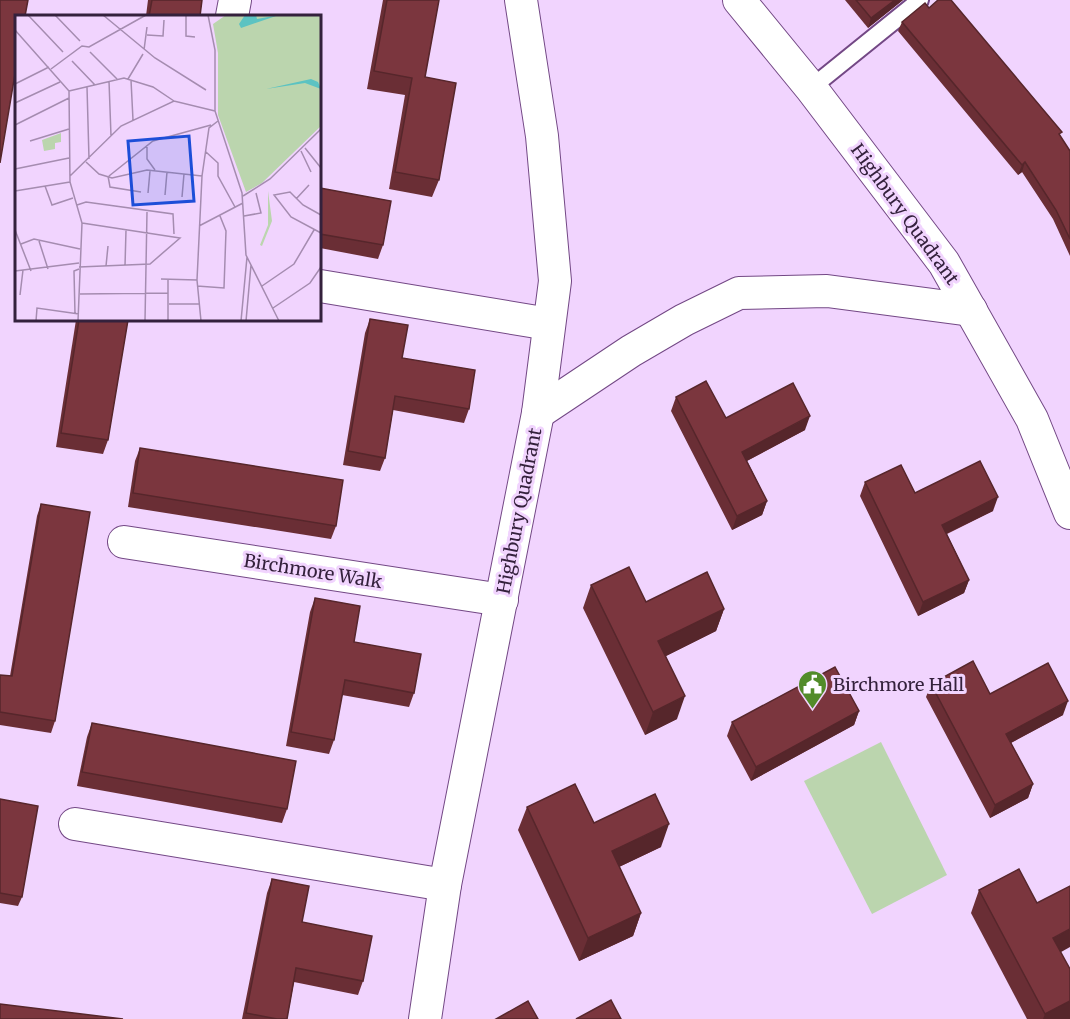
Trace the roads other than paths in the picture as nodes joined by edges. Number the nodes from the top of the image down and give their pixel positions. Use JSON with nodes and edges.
{"nodes":[{"id":1,"x":235,"y":0,"type":"edge"},
{"id":2,"x":521,"y":0,"type":"edge"},
{"id":3,"x":739,"y":0,"type":"edge"},
{"id":4,"x":920,"y":0,"type":"edge"},
{"id":5,"x":232,"y":15,"type":"edge"},
{"id":6,"x":812,"y":88,"type":"junction"},
{"id":7,"x":321,"y":286,"type":"edge"},
{"id":8,"x":971,"y":310,"type":"junction"},
{"id":9,"x":549,"y":324,"type":"junction"},
{"id":10,"x":538,"y":413,"type":"junction"},
{"id":11,"x":1070,"y":513,"type":"edge"},
{"id":12,"x":124,"y":542,"type":"dead end"},
{"id":13,"x":502,"y":600,"type":"junction"},
{"id":14,"x":75,"y":824,"type":"dead end"},
{"id":15,"x":445,"y":885,"type":"junction"},
{"id":16,"x":424,"y":1019,"type":"edge"}],
"edges":[{"from":1,"to":5,"type":"street"},
{"from":2,"to":9,"type":"street","name":"Highbury Quadrant"},
{"from":3,"to":6,"type":"street","name":"Highbury Quadrant"},
{"from":4,"to":6,"type":"lane"},
{"from":6,"to":8,"type":"street","name":"Highbury Quadrant"},
{"from":7,"to":9,"type":"street"},
{"from":8,"to":10,"type":"street"},
{"from":8,"to":11,"type":"street","name":"Highbury Quadrant"},
{"from":9,"to":10,"type":"street","name":"Highbury Quadrant"},
{"from":10,"to":13,"type":"street","name":"Highbury Quadrant"},
{"from":12,"to":13,"type":"street","name":"Birchmore Walk"},
{"from":13,"to":15,"type":"street","name":"Highbury Quadrant"},
{"from":14,"to":15,"type":"street"},
{"from":15,"to":16,"type":"street","name":"Highbury Quadrant"}]}
